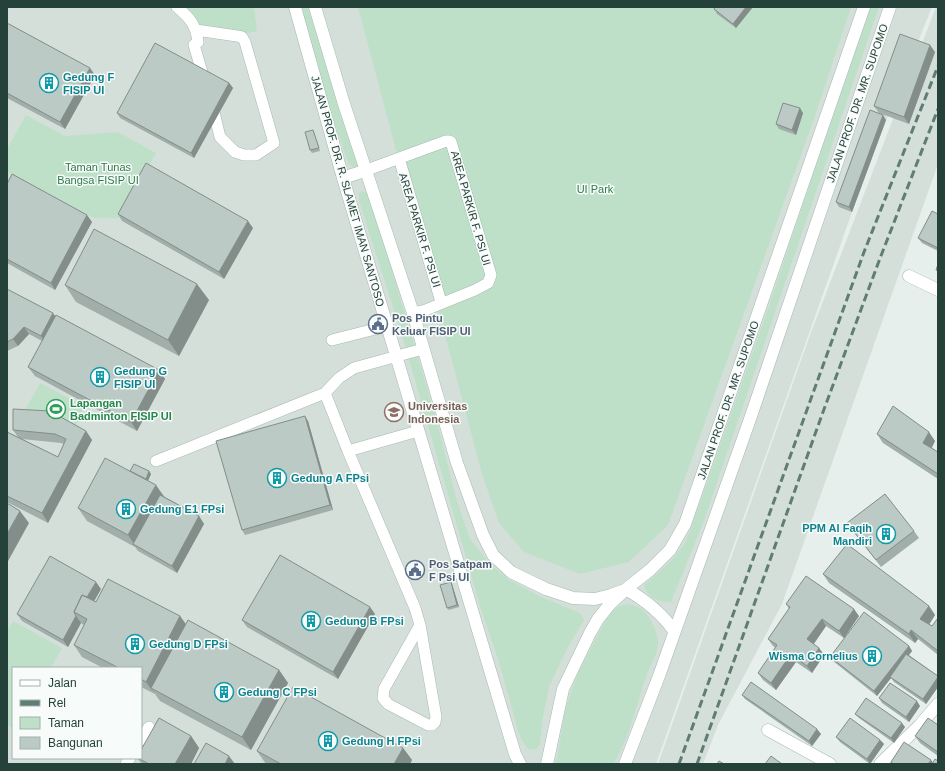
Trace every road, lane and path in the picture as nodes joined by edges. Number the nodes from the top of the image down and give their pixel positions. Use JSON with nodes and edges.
{"nodes":[{"id":1,"x":177,"y":7,"type":"edge"},
{"id":2,"x":295,"y":7,"type":"edge"},
{"id":3,"x":315,"y":7,"type":"edge"},
{"id":4,"x":864,"y":7,"type":"edge"},
{"id":5,"x":890,"y":7,"type":"edge"},
{"id":6,"x":196,"y":30,"type":"junction"},
{"id":7,"x":399,"y":158,"type":"junction"},
{"id":8,"x":366,"y":170,"type":"junction"},
{"id":9,"x":343,"y":178,"type":"junction"},
{"id":10,"x":909,"y":276,"type":"dead end"},
{"id":11,"x":938,"y":290,"type":"edge"},
{"id":12,"x":442,"y":302,"type":"junction"},
{"id":13,"x":414,"y":313,"type":"junction"},
{"id":14,"x":387,"y":326,"type":"junction"},
{"id":15,"x":332,"y":340,"type":"dead end"},
{"id":16,"x":423,"y":349,"type":"junction"},
{"id":17,"x":397,"y":356,"type":"junction"},
{"id":18,"x":325,"y":393,"type":"junction"},
{"id":19,"x":418,"y":431,"type":"junction"},
{"id":20,"x":348,"y":451,"type":"junction"},
{"id":21,"x":156,"y":461,"type":"dead end"},
{"id":22,"x":626,"y":589,"type":"junction"},
{"id":23,"x":420,"y":625,"type":"junction"},
{"id":24,"x":674,"y":631,"type":"junction"},
{"id":25,"x":938,"y":704,"type":"edge"},
{"id":26,"x":149,"y":727,"type":"dead end"},
{"id":27,"x":768,"y":730,"type":"dead end"},
{"id":28,"x":142,"y":738,"type":"edge"},
{"id":29,"x":520,"y":764,"type":"edge"},
{"id":30,"x":547,"y":764,"type":"edge"},
{"id":31,"x":625,"y":764,"type":"edge"},
{"id":32,"x":830,"y":764,"type":"edge"},
{"id":33,"x":880,"y":764,"type":"edge"}],
"edges":[{"from":1,"to":6,"type":"lane"},
{"from":2,"to":9,"type":"street","name":"JALAN PROF. DR. R. SLAMET IMAN SANTOSO"},
{"from":3,"to":8,"type":"street","name":"JALAN PROF. DR. R. SLAMET IMAN SANTOSO"},
{"from":4,"to":22,"type":"street","name":"JALAN PROF. DR. MR. SUPOMO"},
{"from":5,"to":24,"type":"street","name":"JALAN PROF. DR. MR. SUPOMO"},
{"from":6,"to":6,"type":"lane"},
{"from":7,"to":8,"type":"lane","name":"AREA PARKIR F. PSI UI"},
{"from":7,"to":12,"type":"lane","name":"AREA PARKIR F. PSI UI"},
{"from":7,"to":12,"type":"lane","name":"AREA PARKIR F. PSI UI"},
{"from":8,"to":9,"type":"street"},
{"from":8,"to":13,"type":"street","name":"JALAN PROF. DR. R. SLAMET IMAN SANTOSO"},
{"from":9,"to":14,"type":"street","name":"JALAN PROF. DR. R. SLAMET IMAN SANTOSO"},
{"from":10,"to":11,"type":"street"},
{"from":12,"to":13,"type":"lane","name":"AREA PARKIR F. PSI UI"},
{"from":13,"to":16,"type":"street","name":"JALAN PROF. DR. R. SLAMET IMAN SANTOSO"},
{"from":14,"to":15,"type":"lane"},
{"from":14,"to":17,"type":"street","name":"JALAN PROF. DR. R. SLAMET IMAN SANTOSO"},
{"from":16,"to":17,"type":"lane"},
{"from":16,"to":22,"type":"street","name":"JALAN PROF. DR. R. SLAMET IMAN SANTOSO"},
{"from":17,"to":18,"type":"lane"},
{"from":17,"to":19,"type":"street","name":"JALAN PROF. DR. R. SLAMET IMAN SANTOSO"},
{"from":18,"to":20,"type":"lane"},
{"from":18,"to":21,"type":"lane"},
{"from":19,"to":20,"type":"lane"},
{"from":19,"to":29,"type":"street","name":"JALAN PROF. DR. R. SLAMET IMAN SANTOSO"},
{"from":20,"to":23,"type":"lane"},
{"from":22,"to":24,"type":"street"},
{"from":22,"to":30,"type":"street","name":"JALAN PROF. DR. MR. SUPOMO"},
{"from":23,"to":23,"type":"lane"},
{"from":24,"to":31,"type":"street","name":"JALAN PROF. DR. MR. SUPOMO"},
{"from":25,"to":33,"type":"street"},
{"from":26,"to":28,"type":"lane"},
{"from":27,"to":32,"type":"street"}]}
